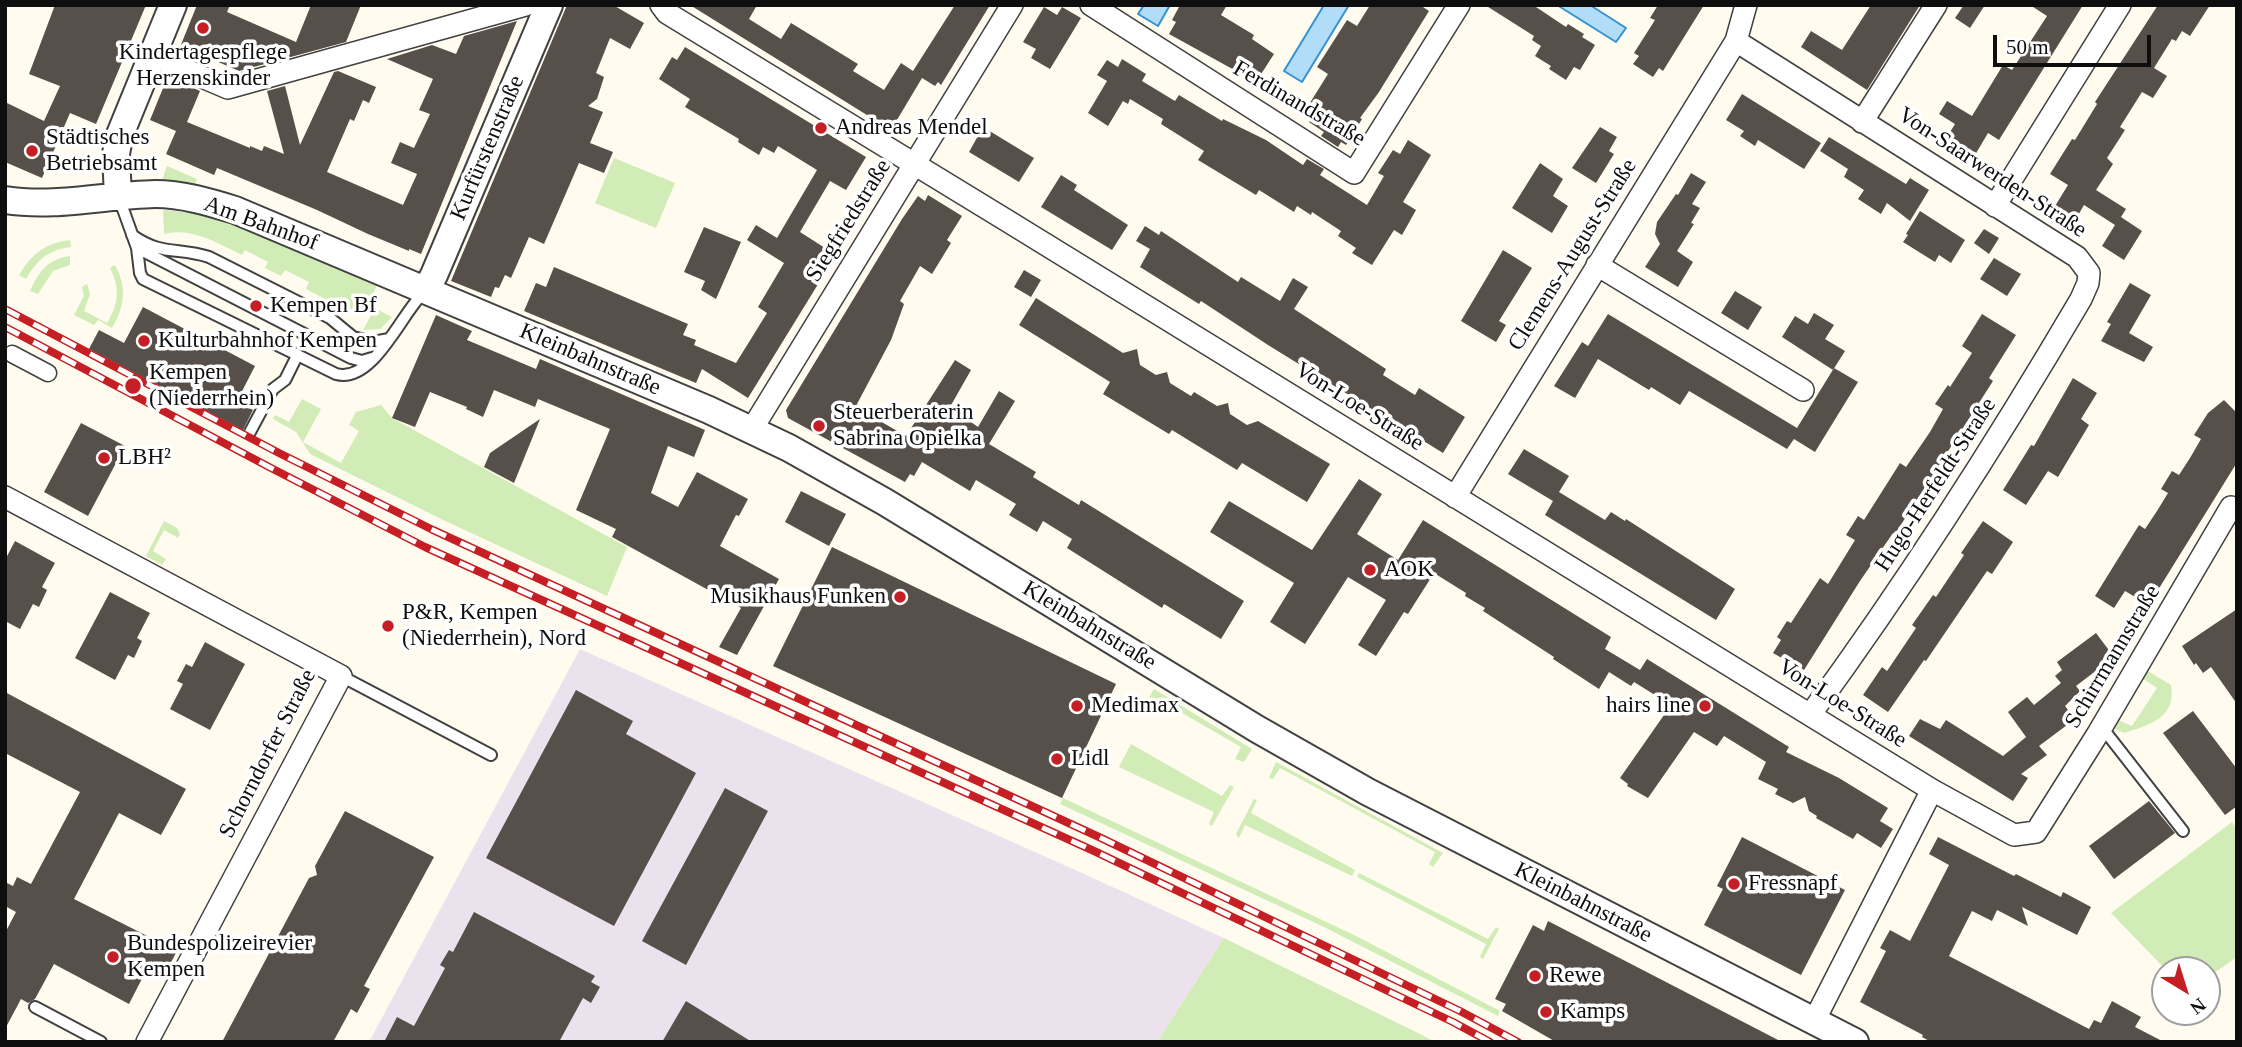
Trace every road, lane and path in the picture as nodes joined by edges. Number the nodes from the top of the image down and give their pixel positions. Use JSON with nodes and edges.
{"nodes":[{"id":1,"x":173,"y":5,"type":"edge"},
{"id":2,"x":526,"y":5,"type":"edge"},
{"id":3,"x":549,"y":5,"type":"edge"},
{"id":4,"x":662,"y":5,"type":"edge"},
{"id":5,"x":1012,"y":5,"type":"edge"},
{"id":6,"x":1091,"y":5,"type":"edge"},
{"id":7,"x":1746,"y":5,"type":"edge"},
{"id":8,"x":1936,"y":5,"type":"edge"},
{"id":9,"x":2120,"y":5,"type":"edge"},
{"id":10,"x":1455,"y":7,"type":"edge"},
{"id":11,"x":1736,"y":41,"type":"junction"},
{"id":12,"x":153,"y":56,"type":"junction"},
{"id":13,"x":1862,"y":122,"type":"junction"},
{"id":14,"x":915,"y":163,"type":"junction"},
{"id":15,"x":118,"y":197,"type":"junction"},
{"id":16,"x":5,"y":200,"type":"edge"},
{"id":17,"x":1995,"y":206,"type":"junction"},
{"id":18,"x":132,"y":235,"type":"junction"},
{"id":19,"x":137,"y":248,"type":"junction"},
{"id":20,"x":1597,"y":265,"type":"junction"},
{"id":21,"x":2088,"y":273,"type":"joint"},
{"id":22,"x":426,"y":290,"type":"junction"},
{"id":23,"x":389,"y":339,"type":"junction"},
{"id":24,"x":12,"y":354,"type":"dead end"},
{"id":25,"x":298,"y":356,"type":"junction"},
{"id":26,"x":375,"y":356,"type":"junction"},
{"id":27,"x":48,"y":373,"type":"dead end"},
{"id":28,"x":1802,"y":390,"type":"dead end"},
{"id":29,"x":752,"y":429,"type":"junction"},
{"id":30,"x":250,"y":432,"type":"dead end"},
{"id":31,"x":5,"y":497,"type":"edge"},
{"id":32,"x":1455,"y":497,"type":"junction"},
{"id":33,"x":2231,"y":507,"type":"dead end"},
{"id":34,"x":341,"y":676,"type":"junction"},
{"id":35,"x":1810,"y":715,"type":"junction"},
{"id":36,"x":2108,"y":735,"type":"dead end"},
{"id":37,"x":491,"y":755,"type":"dead end"},
{"id":38,"x":1932,"y":790,"type":"junction"},
{"id":39,"x":2183,"y":831,"type":"dead end"},
{"id":40,"x":2036,"y":832,"type":"joint"},
{"id":41,"x":36,"y":1007,"type":"dead end"},
{"id":42,"x":1814,"y":1021,"type":"junction"},
{"id":43,"x":101,"y":1042,"type":"edge"},
{"id":44,"x":147,"y":1042,"type":"edge"},
{"id":45,"x":1854,"y":1042,"type":"edge"}],
"edges":[{"from":1,"to":12,"type":"street"},
{"from":2,"to":12,"type":"street"},
{"from":3,"to":22,"type":"street","name":"Kurfürstenstraße"},
{"from":4,"to":14,"type":"street","name":"Von-Loe-Straße"},
{"from":5,"to":14,"type":"street","name":"Siegfriedstraße"},
{"from":6,"to":10,"type":"street","name":"Ferdinandstraße"},
{"from":7,"to":11,"type":"street"},
{"from":8,"to":13,"type":"street","name":"Von-Saarwerden-Straße"},
{"from":9,"to":17,"type":"street"},
{"from":11,"to":13,"type":"street","name":"Von-Saarwerden-Straße"},
{"from":11,"to":20,"type":"street","name":"Clemens-August-Straße"},
{"from":12,"to":15,"type":"street"},
{"from":13,"to":17,"type":"street","name":"Von-Saarwerden-Straße"},
{"from":14,"to":29,"type":"street","name":"Siegfriedstraße"},
{"from":14,"to":32,"type":"street","name":"Von-Loe-Straße"},
{"from":15,"to":16,"type":"street","name":"Am Bahnhof"},
{"from":15,"to":18,"type":"lane"},
{"from":15,"to":22,"type":"street","name":"Am Bahnhof"},
{"from":17,"to":21,"type":"street","name":"Von-Saarwerden-Straße"},
{"from":18,"to":19,"type":"lane"},
{"from":18,"to":23,"type":"lane"},
{"from":19,"to":25,"type":"lane"},
{"from":19,"to":26,"type":"lane"},
{"from":20,"to":28,"type":"street"},
{"from":20,"to":32,"type":"street","name":"Clemens-August-Straße"},
{"from":21,"to":35,"type":"street","name":"Hugo-Herfeldt-Straße"},
{"from":22,"to":23,"type":"lane"},
{"from":22,"to":29,"type":"street","name":"Kleinbahnstraße"},
{"from":23,"to":26,"type":"lane"},
{"from":24,"to":27,"type":"street"},
{"from":25,"to":26,"type":"lane"},
{"from":25,"to":30,"type":"lane"},
{"from":29,"to":42,"type":"street","name":"Kleinbahnstraße"},
{"from":31,"to":34,"type":"street","name":"Schorndorfer Straße"},
{"from":32,"to":35,"type":"street","name":"Von-Loe-Straße"},
{"from":33,"to":40,"type":"street","name":"Schirrmannstraße"},
{"from":34,"to":37,"type":"lane"},
{"from":34,"to":44,"type":"street","name":"Schorndorfer Straße"},
{"from":35,"to":38,"type":"street","name":"Von-Loe-Straße"},
{"from":36,"to":39,"type":"lane"},
{"from":38,"to":40,"type":"street","name":"Von-Loe-Straße"},
{"from":38,"to":42,"type":"street"},
{"from":41,"to":43,"type":"lane"},
{"from":42,"to":45,"type":"street","name":"Kleinbahnstraße"}]}
